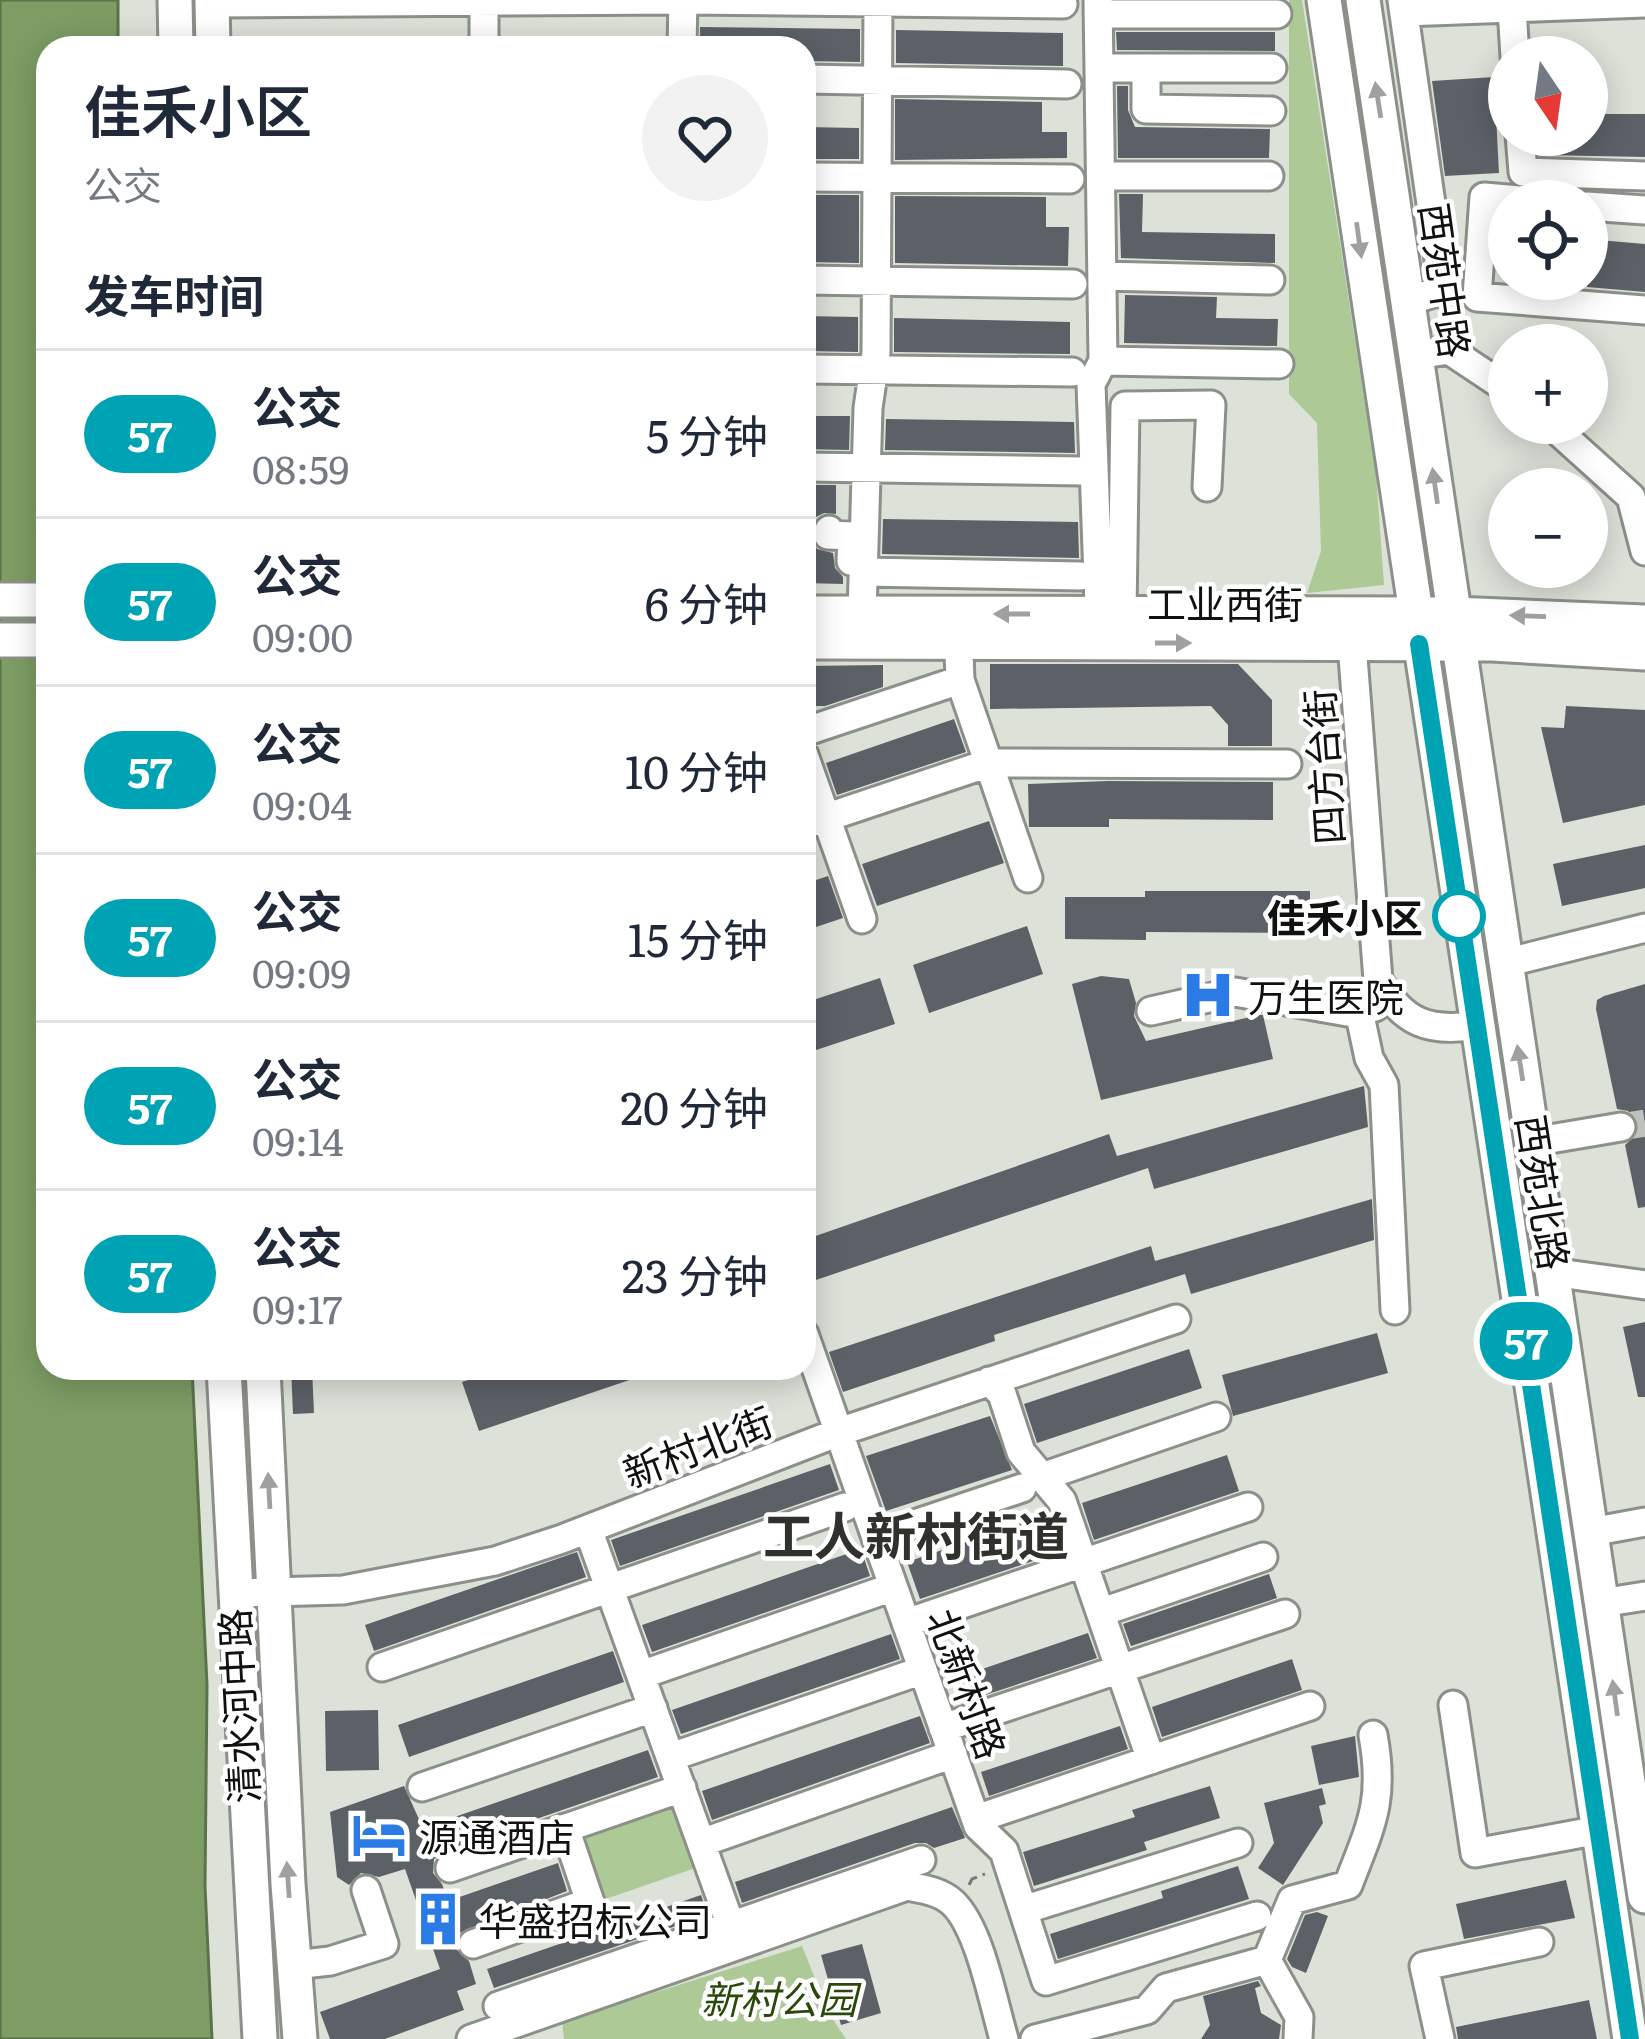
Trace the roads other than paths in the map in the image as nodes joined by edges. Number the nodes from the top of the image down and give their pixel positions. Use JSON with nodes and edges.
{"nodes":[{"id":1,"x":175,"y":0,"type":"edge"},
{"id":2,"x":641,"y":0,"type":"edge"},
{"id":3,"x":1324,"y":0,"type":"edge"},
{"id":4,"x":1363,"y":0,"type":"edge"},
{"id":5,"x":212,"y":1,"type":"edge"},
{"id":6,"x":282,"y":1,"type":"edge"},
{"id":7,"x":480,"y":1,"type":"edge"},
{"id":8,"x":682,"y":1,"type":"edge"},
{"id":9,"x":852,"y":2,"type":"edge"},
{"id":10,"x":1645,"y":3,"type":"edge"},
{"id":11,"x":1063,"y":4,"type":"dead end"},
{"id":12,"x":1403,"y":6,"type":"edge"},
{"id":13,"x":1098,"y":7,"type":"edge"},
{"id":14,"x":1236,"y":7,"type":"edge"},
{"id":15,"x":1512,"y":8,"type":"junction"},
{"id":16,"x":1277,"y":14,"type":"dead end"},
{"id":17,"x":176,"y":36,"type":"edge"},
{"id":18,"x":213,"y":36,"type":"edge"},
{"id":19,"x":483,"y":36,"type":"edge"},
{"id":20,"x":682,"y":36,"type":"edge"},
{"id":21,"x":1514,"y":36,"type":"edge"},
{"id":22,"x":1099,"y":68,"type":"junction"},
{"id":23,"x":1146,"y":68,"type":"junction"},
{"id":24,"x":1272,"y":68,"type":"dead end"},
{"id":25,"x":877,"y":75,"type":"junction"},
{"id":26,"x":816,"y":78,"type":"edge"},
{"id":27,"x":1067,"y":84,"type":"dead end"},
{"id":28,"x":1271,"y":111,"type":"dead end"},
{"id":29,"x":1522,"y":156,"type":"edge"},
{"id":30,"x":1101,"y":176,"type":"junction"},
{"id":31,"x":1269,"y":176,"type":"dead end"},
{"id":32,"x":1645,"y":176,"type":"edge"},
{"id":33,"x":816,"y":177,"type":"edge"},
{"id":34,"x":877,"y":178,"type":"junction"},
{"id":35,"x":1070,"y":179,"type":"dead end"},
{"id":36,"x":1488,"y":197,"type":"edge"},
{"id":37,"x":1608,"y":207,"type":"edge"},
{"id":38,"x":1645,"y":210,"type":"edge"},
{"id":39,"x":1102,"y":276,"type":"junction"},
{"id":40,"x":816,"y":280,"type":"edge"},
{"id":41,"x":876,"y":280,"type":"junction"},
{"id":42,"x":1270,"y":280,"type":"dead end"},
{"id":43,"x":1073,"y":284,"type":"dead end"},
{"id":44,"x":1488,"y":297,"type":"edge"},
{"id":45,"x":1525,"y":300,"type":"edge"},
{"id":46,"x":1408,"y":301,"type":"junction"},
{"id":47,"x":1645,"y":310,"type":"edge"},
{"id":48,"x":1416,"y":355,"type":"junction"},
{"id":49,"x":1103,"y":361,"type":"junction"},
{"id":50,"x":1279,"y":364,"type":"dead end"},
{"id":51,"x":816,"y":369,"type":"edge"},
{"id":52,"x":873,"y":370,"type":"junction"},
{"id":53,"x":1072,"y":372,"type":"dead end"},
{"id":54,"x":1488,"y":377,"type":"edge"},
{"id":55,"x":1573,"y":444,"type":"edge"},
{"id":56,"x":816,"y":467,"type":"edge"},
{"id":57,"x":866,"y":467,"type":"junction"},
{"id":58,"x":1082,"y":471,"type":"dead end"},
{"id":59,"x":1208,"y":487,"type":"dead end"},
{"id":60,"x":829,"y":530,"type":"dead end"},
{"id":61,"x":1645,"y":550,"type":"edge"},
{"id":62,"x":863,"y":572,"type":"junction"},
{"id":63,"x":1080,"y":576,"type":"dead end"},
{"id":64,"x":0,"y":599,"type":"edge"},
{"id":65,"x":36,"y":600,"type":"edge"},
{"id":66,"x":816,"y":613,"type":"edge"},
{"id":67,"x":856,"y":614,"type":"junction"},
{"id":68,"x":1645,"y":622,"type":"edge"},
{"id":69,"x":1107,"y":624,"type":"junction"},
{"id":70,"x":958,"y":628,"type":"junction"},
{"id":71,"x":1416,"y":629,"type":"junction"},
{"id":72,"x":1455,"y":629,"type":"junction"},
{"id":73,"x":0,"y":640,"type":"edge"},
{"id":74,"x":36,"y":640,"type":"edge"},
{"id":75,"x":816,"y":641,"type":"edge"},
{"id":76,"x":1352,"y":644,"type":"junction"},
{"id":77,"x":1645,"y":653,"type":"edge"},
{"id":78,"x":960,"y":680,"type":"junction"},
{"id":79,"x":816,"y":719,"type":"edge"},
{"id":80,"x":841,"y":720,"type":"junction"},
{"id":81,"x":816,"y":728,"type":"edge"},
{"id":82,"x":988,"y":764,"type":"junction"},
{"id":83,"x":1287,"y":764,"type":"dead end"},
{"id":84,"x":816,"y":820,"type":"edge"},
{"id":85,"x":816,"y":825,"type":"edge"},
{"id":86,"x":1028,"y":878,"type":"dead end"},
{"id":87,"x":862,"y":919,"type":"dead end"},
{"id":88,"x":1645,"y":928,"type":"edge"},
{"id":89,"x":1505,"y":963,"type":"junction"},
{"id":90,"x":1390,"y":1002,"type":"junction"},
{"id":91,"x":1151,"y":1011,"type":"dead end"},
{"id":92,"x":1353,"y":1012,"type":"junction"},
{"id":93,"x":1477,"y":1025,"type":"junction"},
{"id":94,"x":1621,"y":1126,"type":"tunnel mouth"},
{"id":95,"x":1532,"y":1142,"type":"junction"},
{"id":96,"x":1551,"y":1272,"type":"junction"},
{"id":97,"x":1645,"y":1286,"type":"edge"},
{"id":98,"x":1395,"y":1310,"type":"dead end"},
{"id":99,"x":1181,"y":1326,"type":"dead end"},
{"id":100,"x":816,"y":1369,"type":"edge"},
{"id":101,"x":225,"y":1380,"type":"edge"},
{"id":102,"x":264,"y":1380,"type":"edge"},
{"id":103,"x":995,"y":1388,"type":"junction"},
{"id":104,"x":1216,"y":1418,"type":"dead end"},
{"id":105,"x":838,"y":1432,"type":"junction"},
{"id":106,"x":1032,"y":1482,"type":"junction"},
{"id":107,"x":1248,"y":1507,"type":"dead end"},
{"id":108,"x":845,"y":1508,"type":"dead end"},
{"id":109,"x":1645,"y":1522,"type":"edge"},
{"id":110,"x":588,"y":1529,"type":"junction"},
{"id":111,"x":1591,"y":1532,"type":"junction"},
{"id":112,"x":876,"y":1537,"type":"junction"},
{"id":113,"x":1263,"y":1557,"type":"dead end"},
{"id":114,"x":1085,"y":1562,"type":"junction"},
{"id":115,"x":893,"y":1587,"type":"junction"},
{"id":116,"x":610,"y":1588,"type":"junction"},
{"id":117,"x":235,"y":1592,"type":"junction"},
{"id":118,"x":274,"y":1593,"type":"junction"},
{"id":119,"x":1645,"y":1596,"type":"edge"},
{"id":120,"x":1601,"y":1603,"type":"junction"},
{"id":121,"x":1102,"y":1612,"type":"junction"},
{"id":122,"x":1285,"y":1614,"type":"dead end"},
{"id":123,"x":906,"y":1623,"type":"junction"},
{"id":124,"x":382,"y":1666,"type":"dead end"},
{"id":125,"x":1121,"y":1668,"type":"junction"},
{"id":126,"x":923,"y":1670,"type":"junction"},
{"id":127,"x":641,"y":1676,"type":"junction"},
{"id":128,"x":1453,"y":1705,"type":"dead end"},
{"id":129,"x":1310,"y":1706,"type":"dead end"},
{"id":130,"x":653,"y":1708,"type":"junction"},
{"id":131,"x":1373,"y":1735,"type":"dead end"},
{"id":132,"x":948,"y":1741,"type":"junction"},
{"id":133,"x":670,"y":1757,"type":"junction"},
{"id":134,"x":1151,"y":1760,"type":"junction"},
{"id":135,"x":1635,"y":1763,"type":"edge"},
{"id":136,"x":422,"y":1787,"type":"dead end"},
{"id":137,"x":682,"y":1788,"type":"junction"},
{"id":138,"x":976,"y":1819,"type":"junction"},
{"id":139,"x":565,"y":1828,"type":"junction"},
{"id":140,"x":1599,"y":1830,"type":"junction"},
{"id":141,"x":701,"y":1843,"type":"junction"},
{"id":142,"x":1238,"y":1843,"type":"dead end"},
{"id":143,"x":921,"y":1860,"type":"dead end"},
{"id":144,"x":450,"y":1868,"type":"dead end"},
{"id":145,"x":366,"y":1890,"type":"dead end"},
{"id":146,"x":1645,"y":1896,"type":"edge"},
{"id":147,"x":1023,"y":1910,"type":"junction"},
{"id":148,"x":1257,"y":1916,"type":"dead end"},
{"id":149,"x":731,"y":1926,"type":"junction"},
{"id":150,"x":1538,"y":1942,"type":"dead end"},
{"id":151,"x":472,"y":1944,"type":"dead end"},
{"id":152,"x":1267,"y":1960,"type":"junction"},
{"id":153,"x":294,"y":1965,"type":"junction"},
{"id":154,"x":498,"y":2006,"type":"dead end"},
{"id":155,"x":1003,"y":2037,"type":"edge"},
{"id":156,"x":260,"y":2039,"type":"edge"},
{"id":157,"x":300,"y":2039,"type":"edge"},
{"id":158,"x":472,"y":2039,"type":"edge"},
{"id":159,"x":1035,"y":2039,"type":"edge"},
{"id":160,"x":1298,"y":2039,"type":"edge"},
{"id":161,"x":1440,"y":2039,"type":"edge"},
{"id":162,"x":1630,"y":2039,"type":"edge"}],
"edges":[{"from":1,"to":17,"type":"main road"},
{"from":2,"to":7,"type":"street"},
{"from":2,"to":8,"type":"street"},
{"from":3,"to":71,"type":"main road","name":"西苑中路","one_way":true},
{"from":46,"to":4,"type":"main road","name":"西苑中路","one_way":true},
{"from":5,"to":6,"type":"street"},
{"from":5,"to":18,"type":"main road"},
{"from":6,"to":7,"type":"street"},
{"from":7,"to":19,"type":"street"},
{"from":8,"to":9,"type":"street"},
{"from":8,"to":20,"type":"street"},
{"from":9,"to":11,"type":"street"},
{"from":9,"to":25,"type":"street"},
{"from":10,"to":15,"type":"street"},
{"from":12,"to":15,"type":"street"},
{"from":12,"to":46,"type":"street"},
{"from":13,"to":14,"type":"street"},
{"from":13,"to":22,"type":"street"},
{"from":14,"to":16,"type":"street"},
{"from":15,"to":21,"type":"street"},
{"from":22,"to":23,"type":"street"},
{"from":22,"to":30,"type":"street"},
{"from":23,"to":24,"type":"street"},
{"from":23,"to":28,"type":"street"},
{"from":25,"to":26,"type":"street"},
{"from":25,"to":27,"type":"street"},
{"from":25,"to":34,"type":"street"},
{"from":29,"to":32,"type":"street"},
{"from":30,"to":31,"type":"street"},
{"from":30,"to":39,"type":"street"},
{"from":33,"to":34,"type":"street"},
{"from":34,"to":35,"type":"street"},
{"from":34,"to":41,"type":"street"},
{"from":36,"to":44,"type":"street"},
{"from":37,"to":38,"type":"street"},
{"from":39,"to":42,"type":"street"},
{"from":39,"to":49,"type":"street"},
{"from":40,"to":41,"type":"street"},
{"from":41,"to":43,"type":"street"},
{"from":41,"to":52,"type":"street"},
{"from":45,"to":47,"type":"street"},
{"from":46,"to":48,"type":"main road","name":"西苑中路"},
{"from":48,"to":54,"type":"street"},
{"from":72,"to":48,"type":"main road","name":"西苑中路","one_way":true},
{"from":49,"to":50,"type":"street"},
{"from":49,"to":69,"type":"street"},
{"from":51,"to":52,"type":"street"},
{"from":52,"to":53,"type":"street"},
{"from":52,"to":57,"type":"street"},
{"from":55,"to":61,"type":"street"},
{"from":56,"to":57,"type":"street"},
{"from":57,"to":58,"type":"street"},
{"from":57,"to":62,"type":"street"},
{"from":59,"to":69,"type":"street"},
{"from":60,"to":67,"type":"street"},
{"from":62,"to":63,"type":"street"},
{"from":62,"to":67,"type":"street"},
{"from":64,"to":65,"type":"main road"},
{"from":66,"to":67,"type":"main road","name":"工业西街"},
{"from":67,"to":70,"type":"main road","name":"工业西街"},
{"from":68,"to":72,"type":"main road","name":"工业西街","one_way":true},
{"from":69,"to":70,"type":"main road","name":"工业西街"},
{"from":69,"to":71,"type":"main road","name":"工业西街"},
{"from":69,"to":76,"type":"main road","name":"工业西街","one_way":true},
{"from":70,"to":75,"type":"main road","name":"工业西街"},
{"from":70,"to":78,"type":"street"},
{"from":71,"to":72,"type":"main road","name":"工业西街"},
{"from":71,"to":76,"type":"main road","name":"工业西街"},
{"from":71,"to":93,"type":"main road","name":"西苑北路"},
{"from":72,"to":77,"type":"main road","name":"工业西街"},
{"from":72,"to":89,"type":"main road","name":"西苑北路"},
{"from":73,"to":74,"type":"main road"},
{"from":76,"to":90,"type":"street","name":"四方台街"},
{"from":78,"to":80,"type":"street"},
{"from":78,"to":82,"type":"street"},
{"from":79,"to":80,"type":"street"},
{"from":80,"to":81,"type":"street"},
{"from":82,"to":83,"type":"street"},
{"from":82,"to":84,"type":"street"},
{"from":82,"to":86,"type":"street"},
{"from":85,"to":87,"type":"street"},
{"from":88,"to":89,"type":"street"},
{"from":95,"to":89,"type":"main road","name":"西苑北路","one_way":true},
{"from":90,"to":92,"type":"street"},
{"from":90,"to":93,"type":"street"},
{"from":91,"to":92,"type":"street"},
{"from":92,"to":98,"type":"street"},
{"from":93,"to":140,"type":"main road","name":"西苑北路"},
{"from":94,"to":95,"type":"street"},
{"from":95,"to":96,"type":"main road","name":"西苑北路"},
{"from":96,"to":97,"type":"street"},
{"from":96,"to":111,"type":"main road","name":"西苑北路"},
{"from":99,"to":103,"type":"street","name":"新村北街"},
{"from":100,"to":105,"type":"street","name":"北新村路"},
{"from":101,"to":117,"type":"main road","name":"清水河中路"},
{"from":118,"to":102,"type":"main road","name":"清水河中路","one_way":true},
{"from":103,"to":105,"type":"street","name":"新村北街"},
{"from":103,"to":106,"type":"street"},
{"from":104,"to":106,"type":"street"},
{"from":105,"to":110,"type":"street","name":"新村北街"},
{"from":105,"to":112,"type":"street","name":"北新村路"},
{"from":106,"to":112,"type":"street"},
{"from":106,"to":114,"type":"street"},
{"from":107,"to":114,"type":"street"},
{"from":108,"to":116,"type":"street"},
{"from":109,"to":111,"type":"street"},
{"from":110,"to":116,"type":"street"},
{"from":110,"to":118,"type":"street","name":"新村北街"},
{"from":111,"to":120,"type":"main road","name":"西苑北路"},
{"from":112,"to":115,"type":"street","name":"北新村路"},
{"from":113,"to":121,"type":"street"},
{"from":114,"to":121,"type":"street"},
{"from":114,"to":123,"type":"street"},
{"from":115,"to":123,"type":"street","name":"北新村路"},
{"from":115,"to":127,"type":"street"},
{"from":116,"to":124,"type":"street"},
{"from":116,"to":127,"type":"street"},
{"from":117,"to":118,"type":"street","name":"新村北街"},
{"from":117,"to":156,"type":"main road","name":"清水河中路"},
{"from":153,"to":118,"type":"main road","name":"清水河中路","one_way":true},
{"from":119,"to":120,"type":"street"},
{"from":135,"to":120,"type":"main road","name":"西苑北路","one_way":true},
{"from":121,"to":125,"type":"street"},
{"from":122,"to":125,"type":"street"},
{"from":123,"to":126,"type":"street","name":"北新村路"},
{"from":125,"to":132,"type":"street"},
{"from":125,"to":134,"type":"street"},
{"from":126,"to":132,"type":"street","name":"北新村路"},
{"from":126,"to":133,"type":"street"},
{"from":127,"to":130,"type":"street"},
{"from":128,"to":140,"type":"street"},
{"from":129,"to":134,"type":"street"},
{"from":130,"to":133,"type":"street"},
{"from":130,"to":136,"type":"street"},
{"from":131,"to":152,"type":"street"},
{"from":132,"to":138,"type":"street","name":"北新村路"},
{"from":132,"to":141,"type":"street"},
{"from":133,"to":137,"type":"street"},
{"from":134,"to":138,"type":"street"},
{"from":135,"to":146,"type":"main road","name":"西苑北路"},
{"from":137,"to":139,"type":"street"},
{"from":137,"to":141,"type":"street"},
{"from":138,"to":147,"type":"street","name":"北新村路"},
{"from":139,"to":144,"type":"street"},
{"from":139,"to":151,"type":"street"},
{"from":140,"to":162,"type":"main road","name":"西苑北路"},
{"from":141,"to":149,"type":"street"},
{"from":142,"to":147,"type":"street"},
{"from":143,"to":149,"type":"street"},
{"from":145,"to":153,"type":"street"},
{"from":147,"to":148,"type":"street","name":"北新村路"},
{"from":149,"to":154,"type":"street"},
{"from":150,"to":161,"type":"street"},
{"from":152,"to":159,"type":"street"},
{"from":152,"to":160,"type":"street"},
{"from":153,"to":157,"type":"main road","name":"清水河中路"},
{"from":155,"to":158,"type":"street"}]}
